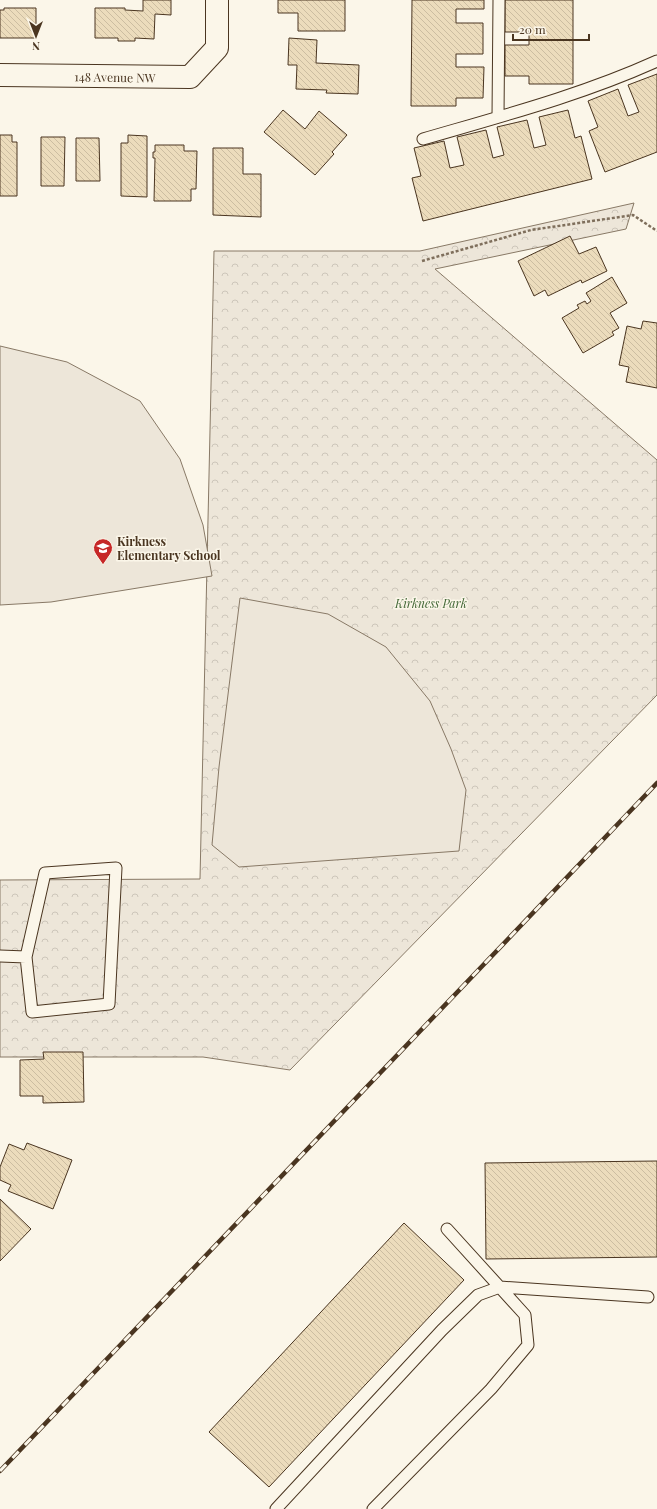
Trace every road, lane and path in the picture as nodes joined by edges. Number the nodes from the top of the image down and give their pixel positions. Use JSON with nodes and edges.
{"nodes":[{"id":1,"x":217,"y":0,"type":"edge"},
{"id":2,"x":499,"y":0,"type":"edge"},
{"id":3,"x":657,"y":61,"type":"edge"},
{"id":4,"x":0,"y":75,"type":"edge"},
{"id":5,"x":498,"y":117,"type":"junction"},
{"id":6,"x":423,"y":139,"type":"dead end"},
{"id":7,"x":657,"y":231,"type":"edge"},
{"id":8,"x":422,"y":261,"type":"dead end"},
{"id":9,"x":0,"y":956,"type":"edge"},
{"id":10,"x":26,"y":957,"type":"junction"},
{"id":11,"x":447,"y":1229,"type":"dead end"},
{"id":12,"x":500,"y":1288,"type":"junction"},
{"id":13,"x":648,"y":1297,"type":"dead end"},
{"id":14,"x":276,"y":1509,"type":"edge"},
{"id":15,"x":373,"y":1509,"type":"edge"}],
"edges":[{"from":1,"to":4,"type":"street","name":"148 Avenue NW"},
{"from":2,"to":5,"type":"lane"},
{"from":3,"to":5,"type":"lane"},
{"from":5,"to":6,"type":"lane"},
{"from":7,"to":8,"type":"path"},
{"from":9,"to":10,"type":"lane"},
{"from":10,"to":10,"type":"lane"},
{"from":11,"to":12,"type":"lane"},
{"from":12,"to":13,"type":"lane"},
{"from":12,"to":14,"type":"lane"},
{"from":12,"to":15,"type":"lane"}]}
